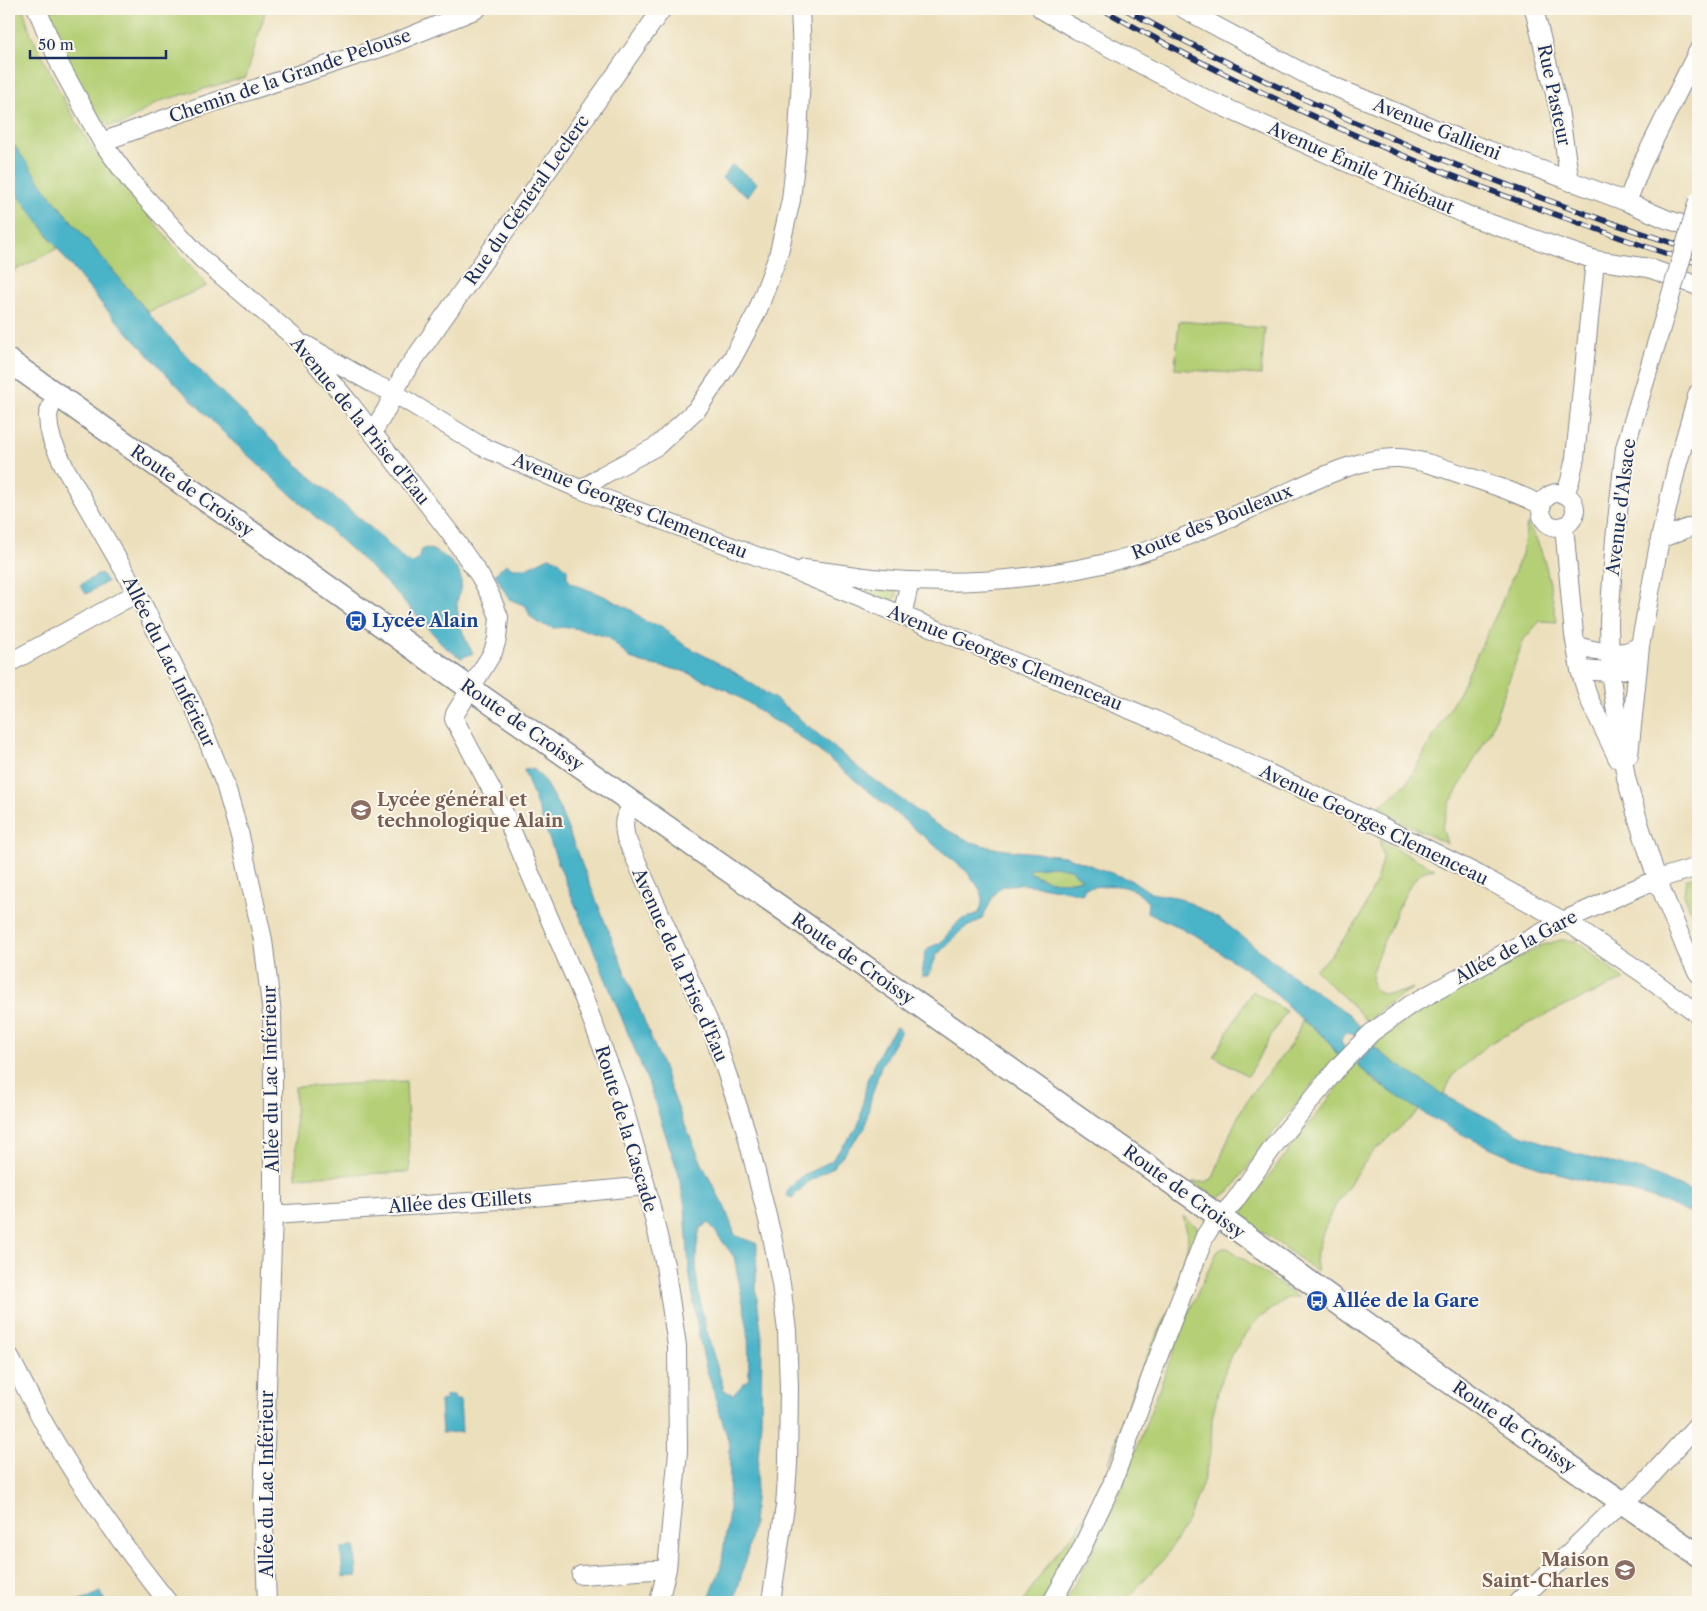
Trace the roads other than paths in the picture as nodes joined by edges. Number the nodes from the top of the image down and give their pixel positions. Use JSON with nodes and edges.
{"nodes":[{"id":1,"x":36,"y":9,"type":"edge"},
{"id":2,"x":477,"y":9,"type":"edge"},
{"id":3,"x":662,"y":9,"type":"edge"},
{"id":4,"x":800,"y":9,"type":"edge"},
{"id":5,"x":1041,"y":9,"type":"edge"},
{"id":6,"x":1184,"y":9,"type":"edge"},
{"id":7,"x":1534,"y":9,"type":"edge"},
{"id":8,"x":1698,"y":51,"type":"edge"},
{"id":9,"x":102,"y":142,"type":"junction"},
{"id":10,"x":1570,"y":182,"type":"junction"},
{"id":11,"x":1698,"y":201,"type":"edge"},
{"id":12,"x":1627,"y":202,"type":"junction"},
{"id":13,"x":1698,"y":229,"type":"edge"},
{"id":14,"x":1595,"y":260,"type":"junction"},
{"id":15,"x":1698,"y":286,"type":"edge"},
{"id":16,"x":295,"y":338,"type":"junction"},
{"id":17,"x":9,"y":361,"type":"edge"},
{"id":18,"x":372,"y":383,"type":"junction"},
{"id":19,"x":394,"y":393,"type":"junction"},
{"id":20,"x":1698,"y":393,"type":"edge"},
{"id":21,"x":59,"y":396,"type":"junction"},
{"id":22,"x":351,"y":405,"type":"junction"},
{"id":23,"x":372,"y":433,"type":"junction"},
{"id":24,"x":582,"y":490,"type":"junction"},
{"id":25,"x":1565,"y":494,"type":"junction"},
{"id":26,"x":1541,"y":505,"type":"junction"},
{"id":27,"x":1698,"y":524,"type":"edge"},
{"id":28,"x":1564,"y":526,"type":"junction"},
{"id":29,"x":1660,"y":539,"type":"junction"},
{"id":30,"x":783,"y":566,"type":"junction"},
{"id":31,"x":910,"y":581,"type":"junction"},
{"id":32,"x":137,"y":593,"type":"junction"},
{"id":33,"x":902,"y":616,"type":"junction"},
{"id":34,"x":1576,"y":645,"type":"junction"},
{"id":35,"x":1640,"y":646,"type":"junction"},
{"id":36,"x":1609,"y":652,"type":"junction"},
{"id":37,"x":9,"y":663,"type":"edge"},
{"id":38,"x":1638,"y":667,"type":"junction"},
{"id":39,"x":1580,"y":670,"type":"junction"},
{"id":40,"x":1610,"y":672,"type":"junction"},
{"id":41,"x":472,"y":688,"type":"junction"},
{"id":42,"x":1626,"y":778,"type":"junction"},
{"id":43,"x":634,"y":803,"type":"junction"},
{"id":44,"x":1698,"y":867,"type":"edge"},
{"id":45,"x":1657,"y":879,"type":"junction"},
{"id":46,"x":1563,"y":921,"type":"junction"},
{"id":47,"x":1698,"y":973,"type":"edge"},
{"id":48,"x":1698,"y":1014,"type":"edge"},
{"id":49,"x":646,"y":1186,"type":"junction"},
{"id":50,"x":273,"y":1215,"type":"junction"},
{"id":51,"x":1220,"y":1217,"type":"junction"},
{"id":52,"x":9,"y":1356,"type":"edge"},
{"id":53,"x":1698,"y":1424,"type":"edge"},
{"id":54,"x":1622,"y":1501,"type":"junction"},
{"id":55,"x":1698,"y":1555,"type":"edge"},
{"id":56,"x":667,"y":1569,"type":"junction"},
{"id":57,"x":580,"y":1575,"type":"dead end"},
{"id":58,"x":168,"y":1602,"type":"edge"},
{"id":59,"x":267,"y":1602,"type":"edge"},
{"id":60,"x":659,"y":1602,"type":"edge"},
{"id":61,"x":770,"y":1602,"type":"edge"},
{"id":62,"x":1052,"y":1602,"type":"edge"},
{"id":63,"x":1518,"y":1602,"type":"edge"}],
"edges":[{"from":1,"to":9,"type":"street","name":"Avenue de la Prise d'Eau"},
{"from":2,"to":9,"type":"street","name":"Chemin de la Grande Pelouse"},
{"from":3,"to":19,"type":"street","name":"Rue du Général Leclerc"},
{"from":4,"to":24,"type":"street"},
{"from":5,"to":14,"type":"street","name":"Avenue Émile Thiébaut"},
{"from":6,"to":10,"type":"street","name":"Avenue Gallieni"},
{"from":7,"to":10,"type":"street","name":"Rue Pasteur"},
{"from":8,"to":12,"type":"street"},
{"from":9,"to":16,"type":"street","name":"Avenue de la Prise d'Eau"},
{"from":10,"to":12,"type":"street","name":"Avenue Gallieni"},
{"from":11,"to":36,"type":"street","name":"Avenue d'Alsace","bridge":true},
{"from":12,"to":13,"type":"street","name":"Avenue Gallieni"},
{"from":14,"to":15,"type":"street","name":"Avenue Émile Thiébaut"},
{"from":14,"to":25,"type":"street"},
{"from":16,"to":18,"type":"street","name":"Avenue Georges Clemenceau"},
{"from":16,"to":22,"type":"street","name":"Avenue de la Prise d'Eau"},
{"from":17,"to":21,"type":"main road","name":"Route de Croissy"},
{"from":18,"to":19,"type":"street","name":"Avenue Georges Clemenceau"},
{"from":18,"to":22,"type":"street"},
{"from":19,"to":23,"type":"street","name":"Rue du Général Leclerc"},
{"from":19,"to":24,"type":"street","name":"Avenue Georges Clemenceau"},
{"from":20,"to":29,"type":"street","name":"Avenue d'Alsace"},
{"from":21,"to":32,"type":"street","name":"Allée du Lac Inférieur"},
{"from":21,"to":41,"type":"main road","name":"Route de Croissy"},
{"from":22,"to":23,"type":"street","name":"Avenue de la Prise d'Eau"},
{"from":23,"to":41,"type":"street","name":"Avenue de la Prise d'Eau"},
{"from":24,"to":30,"type":"street","name":"Avenue Georges Clemenceau"},
{"from":25,"to":26,"type":"street"},
{"from":25,"to":28,"type":"street"},
{"from":26,"to":28,"type":"street"},
{"from":26,"to":31,"type":"street","name":"Route des Bouleaux"},
{"from":27,"to":29,"type":"street"},
{"from":28,"to":34,"type":"street","name":"Avenue d'Alsace"},
{"from":29,"to":35,"type":"street","name":"Avenue d'Alsace"},
{"from":30,"to":31,"type":"street","name":"Route des Bouleaux"},
{"from":30,"to":33,"type":"street","name":"Avenue Georges Clemenceau"},
{"from":31,"to":33,"type":"street"},
{"from":32,"to":37,"type":"street"},
{"from":32,"to":50,"type":"street","name":"Allée du Lac Inférieur"},
{"from":33,"to":46,"type":"street","name":"Avenue Georges Clemenceau"},
{"from":34,"to":36,"type":"street"},
{"from":34,"to":39,"type":"street","name":"Avenue d'Alsace"},
{"from":35,"to":36,"type":"street"},
{"from":35,"to":38,"type":"street","name":"Avenue d'Alsace"},
{"from":36,"to":40,"type":"street","name":"Avenue d'Alsace"},
{"from":38,"to":40,"type":"street"},
{"from":38,"to":42,"type":"street","name":"Avenue d'Alsace"},
{"from":39,"to":40,"type":"street"},
{"from":39,"to":42,"type":"street","name":"Avenue d'Alsace"},
{"from":40,"to":42,"type":"street","name":"Avenue d'Alsace"},
{"from":41,"to":43,"type":"main road","name":"Route de Croissy"},
{"from":41,"to":49,"type":"street","name":"Route de la Cascade"},
{"from":42,"to":45,"type":"street","name":"Avenue d'Alsace"},
{"from":43,"to":51,"type":"main road","name":"Route de Croissy"},
{"from":43,"to":61,"type":"street","name":"Avenue de la Prise d'Eau"},
{"from":44,"to":45,"type":"street","name":"Allée de la Gare"},
{"from":45,"to":46,"type":"street","name":"Allée de la Gare"},
{"from":45,"to":47,"type":"street","name":"Avenue d'Alsace"},
{"from":46,"to":48,"type":"street","name":"Avenue Georges Clemenceau"},
{"from":46,"to":51,"type":"street","name":"Allée de la Gare"},
{"from":49,"to":50,"type":"street","name":"Allée des Œillets"},
{"from":49,"to":56,"type":"street","name":"Route de la Cascade"},
{"from":50,"to":59,"type":"street","name":"Allée du Lac Inférieur"},
{"from":51,"to":54,"type":"main road","name":"Route de Croissy"},
{"from":51,"to":62,"type":"street","name":"Allée de la Gare"},
{"from":52,"to":58,"type":"street"},
{"from":53,"to":54,"type":"street"},
{"from":54,"to":55,"type":"main road","name":"Route de Croissy"},
{"from":54,"to":63,"type":"street"},
{"from":56,"to":57,"type":"street"},
{"from":56,"to":60,"type":"street","name":"Route de la Cascade"}]}
